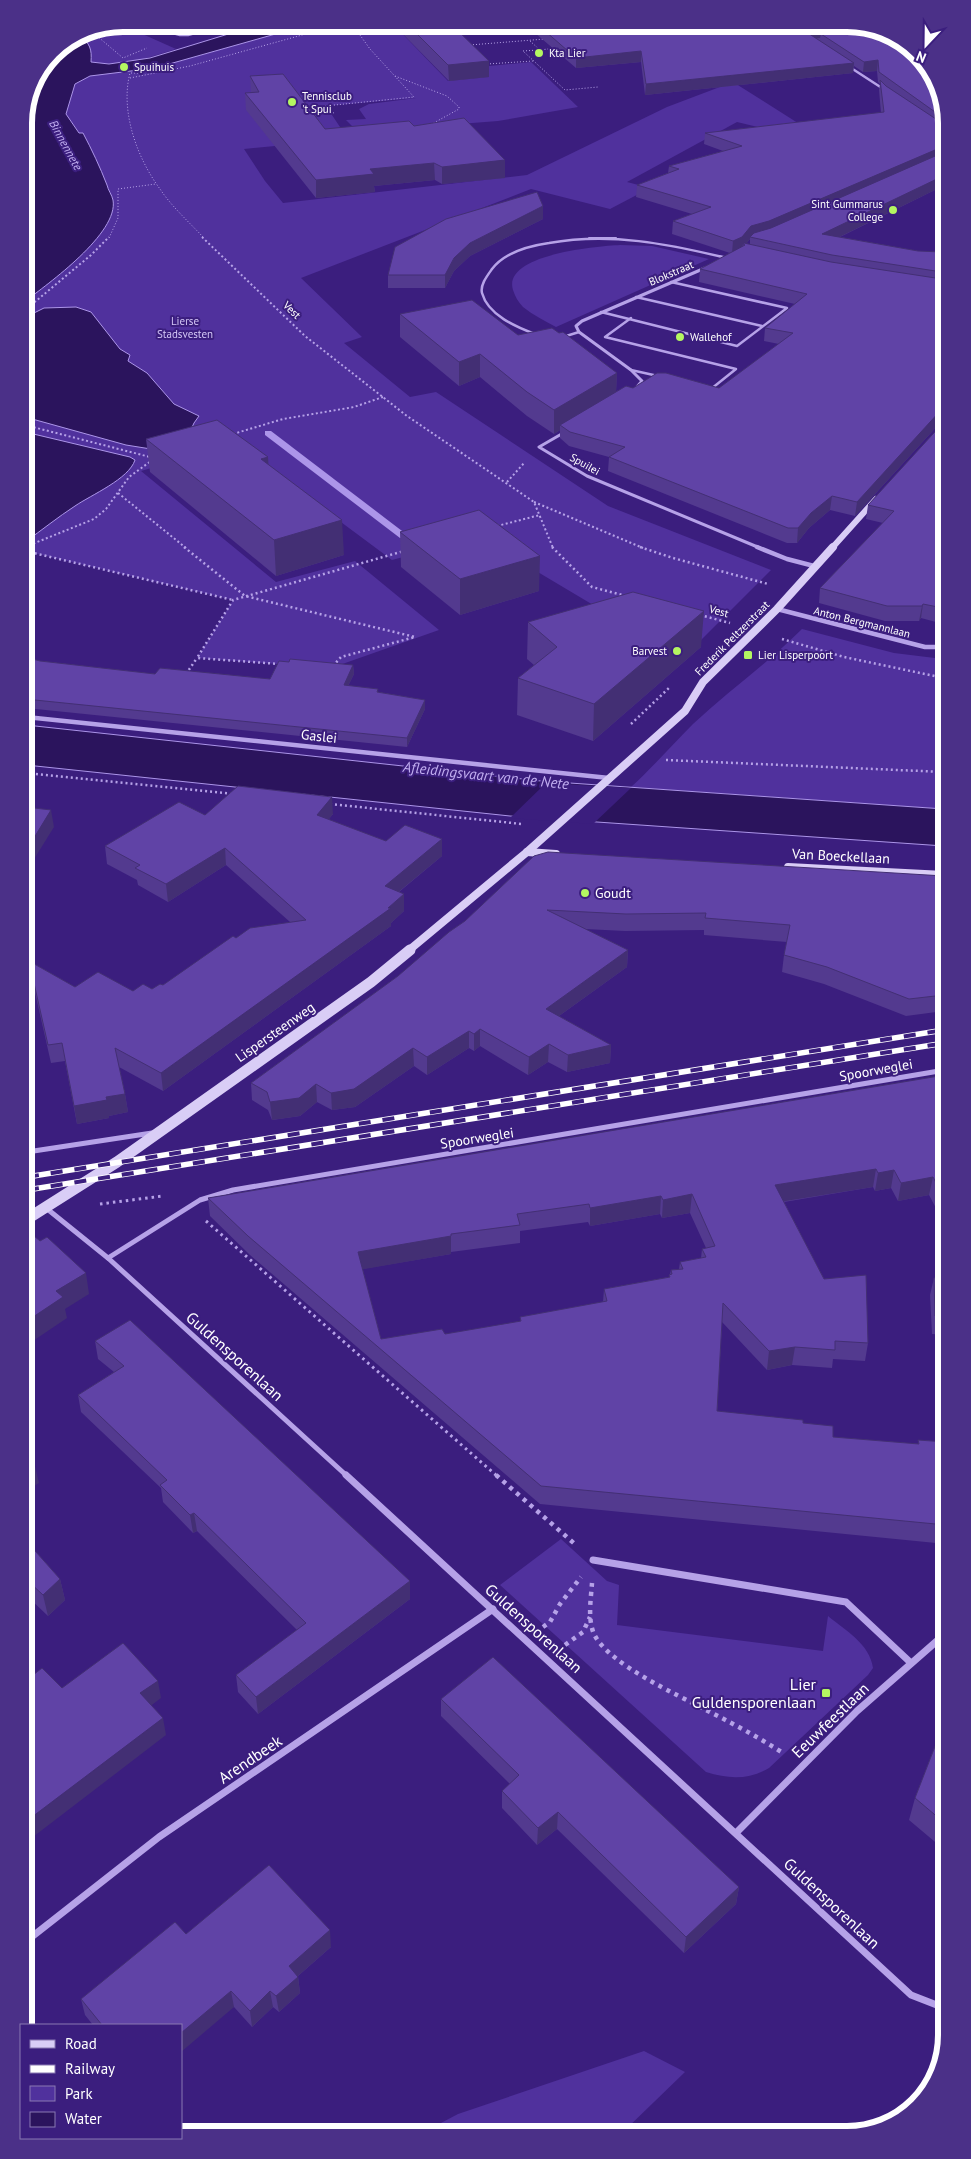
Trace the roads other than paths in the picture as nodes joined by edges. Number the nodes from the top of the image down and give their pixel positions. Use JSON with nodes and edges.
{"nodes":[{"id":1,"x":169,"y":32,"type":"edge"},
{"id":2,"x":199,"y":32,"type":"edge"},
{"id":3,"x":842,"y":62,"type":"edge"},
{"id":4,"x":886,"y":94,"type":"edge"},
{"id":5,"x":735,"y":255,"type":"edge"},
{"id":6,"x":727,"y":258,"type":"junction"},
{"id":7,"x":718,"y":262,"type":"edge"},
{"id":8,"x":708,"y":266,"type":"edge"},
{"id":9,"x":672,"y":282,"type":"junction"},
{"id":10,"x":636,"y":297,"type":"junction"},
{"id":11,"x":601,"y":312,"type":"junction"},
{"id":12,"x":631,"y":318,"type":"junction"},
{"id":13,"x":762,"y":326,"type":"junction"},
{"id":14,"x":579,"y":332,"type":"junction"},
{"id":15,"x":543,"y":337,"type":"edge"},
{"id":16,"x":561,"y":338,"type":"edge"},
{"id":17,"x":631,"y":370,"type":"junction"},
{"id":18,"x":666,"y":378,"type":"edge"},
{"id":19,"x":711,"y":389,"type":"edge"},
{"id":20,"x":635,"y":390,"type":"edge"},
{"id":21,"x":568,"y":430,"type":"edge"},
{"id":22,"x":882,"y":493,"type":"edge"},
{"id":23,"x":814,"y":566,"type":"junction"},
{"id":24,"x":777,"y":609,"type":"junction"},
{"id":25,"x":938,"y":647,"type":"edge"},
{"id":26,"x":33,"y":718,"type":"edge"},
{"id":27,"x":610,"y":778,"type":"junction"},
{"id":28,"x":527,"y":852,"type":"junction"},
{"id":29,"x":569,"y":855,"type":"edge"},
{"id":30,"x":779,"y":866,"type":"edge"},
{"id":31,"x":938,"y":874,"type":"edge"},
{"id":32,"x":938,"y":1071,"type":"edge"},
{"id":33,"x":160,"y":1132,"type":"junction"},
{"id":34,"x":32,"y":1151,"type":"edge"},
{"id":35,"x":46,"y":1208,"type":"junction"},
{"id":36,"x":32,"y":1216,"type":"edge"},
{"id":37,"x":108,"y":1258,"type":"junction"},
{"id":38,"x":593,"y":1560,"type":"road end"},
{"id":39,"x":493,"y":1609,"type":"junction"},
{"id":40,"x":938,"y":1640,"type":"edge"},
{"id":41,"x":911,"y":1663,"type":"junction"},
{"id":42,"x":737,"y":1832,"type":"junction"},
{"id":43,"x":32,"y":1937,"type":"edge"},
{"id":44,"x":938,"y":2006,"type":"edge"}],
"edges":[{"from":1,"to":2,"type":"street"},
{"from":3,"to":4,"type":"street"},
{"from":5,"to":6,"type":"street"},
{"from":6,"to":7,"type":"street"},
{"from":6,"to":15,"type":"lane"},
{"from":8,"to":9,"type":"street","name":"Blokstraat"},
{"from":9,"to":10,"type":"street","name":"Blokstraat"},
{"from":9,"to":13,"type":"lane"},
{"from":10,"to":11,"type":"street","name":"Blokstraat"},
{"from":10,"to":13,"type":"lane"},
{"from":11,"to":12,"type":"lane"},
{"from":11,"to":14,"type":"street","name":"Blokstraat"},
{"from":12,"to":13,"type":"lane"},
{"from":12,"to":19,"type":"lane"},
{"from":14,"to":16,"type":"lane"},
{"from":14,"to":17,"type":"street"},
{"from":17,"to":18,"type":"lane"},
{"from":17,"to":20,"type":"street"},
{"from":21,"to":23,"type":"street","name":"Spuilei"},
{"from":22,"to":23,"type":"street","name":"Frederik Peltzerstraat"},
{"from":23,"to":24,"type":"street","name":"Frederik Peltzerstraat"},
{"from":24,"to":25,"type":"street","name":"Anton Bergmannlaan"},
{"from":24,"to":27,"type":"street","name":"Frederik Peltzerstraat"},
{"from":26,"to":27,"type":"street","name":"Gaslei"},
{"from":27,"to":28,"type":"street","name":"Frederik Peltzerstraat"},
{"from":28,"to":29,"type":"street"},
{"from":28,"to":33,"type":"street","name":"Lispersteenweg"},
{"from":30,"to":31,"type":"street","name":"Van Boeckellaan"},
{"from":32,"to":37,"type":"street","name":"Spoorweglei"},
{"from":33,"to":34,"type":"street"},
{"from":33,"to":35,"type":"street","name":"Lispersteenweg"},
{"from":35,"to":36,"type":"street","name":"Lispersteenweg"},
{"from":35,"to":37,"type":"street"},
{"from":37,"to":39,"type":"street","name":"Guldensporenlaan"},
{"from":38,"to":41,"type":"street"},
{"from":39,"to":42,"type":"street","name":"Guldensporenlaan"},
{"from":39,"to":43,"type":"street","name":"Arendbeek"},
{"from":40,"to":41,"type":"street","name":"Eeuwfeestlaan"},
{"from":41,"to":42,"type":"street","name":"Eeuwfeestlaan"},
{"from":42,"to":44,"type":"street","name":"Guldensporenlaan"}]}
